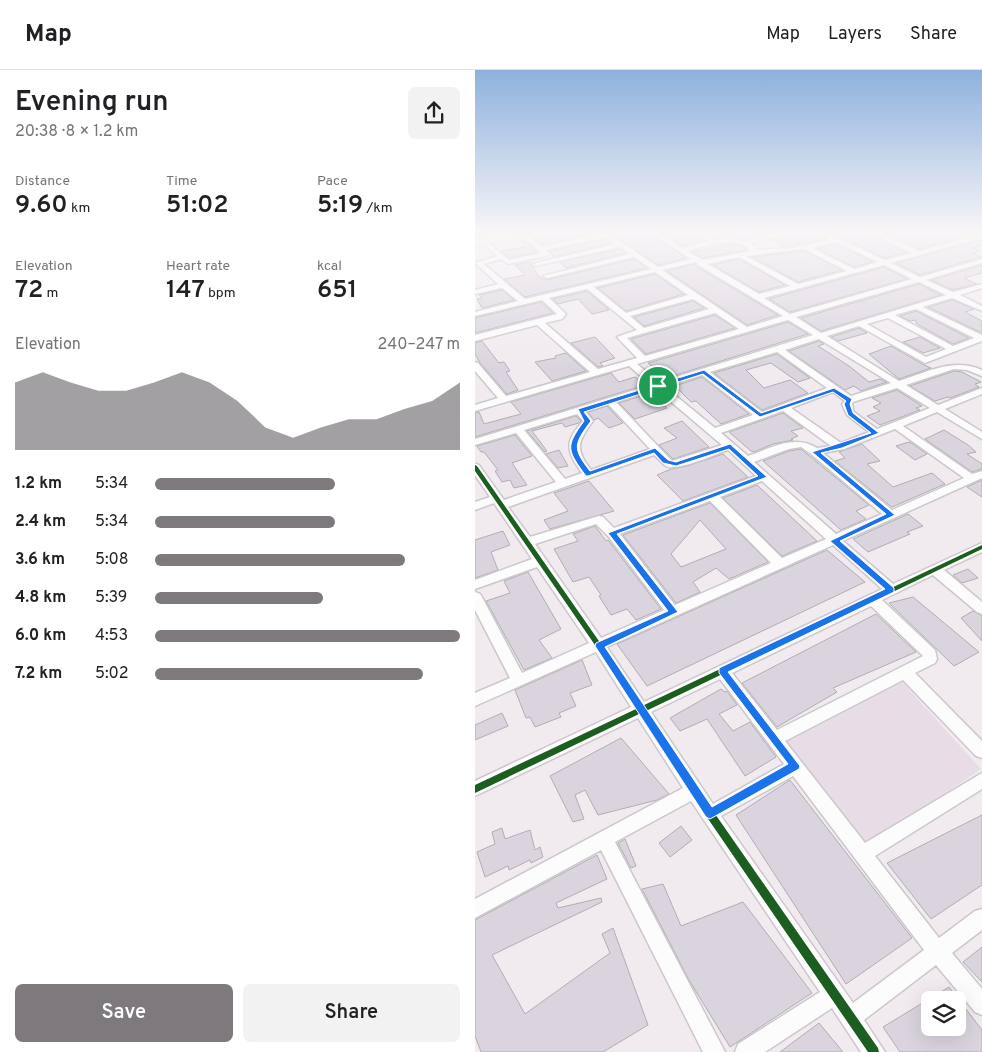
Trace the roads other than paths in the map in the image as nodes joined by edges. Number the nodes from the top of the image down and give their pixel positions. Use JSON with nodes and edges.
{"nodes":[{"id":1,"x":496,"y":279,"type":"edge"},
{"id":2,"x":552,"y":279,"type":"edge"},
{"id":3,"x":569,"y":279,"type":"edge"},
{"id":4,"x":619,"y":279,"type":"edge"},
{"id":5,"x":670,"y":279,"type":"edge"},
{"id":6,"x":727,"y":279,"type":"edge"},
{"id":7,"x":783,"y":279,"type":"edge"},
{"id":8,"x":825,"y":279,"type":"edge"},
{"id":9,"x":918,"y":279,"type":"joint"},
{"id":10,"x":557,"y":283,"type":"junction"},
{"id":11,"x":504,"y":285,"type":"junction"},
{"id":12,"x":588,"y":286,"type":"junction"},
{"id":13,"x":796,"y":286,"type":"junction"},
{"id":14,"x":982,"y":286,"type":"edge"},
{"id":15,"x":475,"y":292,"type":"edge"},
{"id":16,"x":953,"y":295,"type":"junction"},
{"id":17,"x":695,"y":296,"type":"junction"},
{"id":18,"x":543,"y":297,"type":"junction"},
{"id":19,"x":758,"y":297,"type":"junction"},
{"id":20,"x":523,"y":302,"type":"junction"},
{"id":21,"x":918,"y":307,"type":"junction"},
{"id":22,"x":982,"y":309,"type":"edge"},
{"id":23,"x":716,"y":310,"type":"junction"},
{"id":24,"x":475,"y":314,"type":"edge"},
{"id":25,"x":889,"y":315,"type":"junction"},
{"id":26,"x":623,"y":316,"type":"junction"},
{"id":27,"x":791,"y":316,"type":"junction"},
{"id":28,"x":539,"y":322,"type":"junction"},
{"id":29,"x":861,"y":324,"type":"junction"},
{"id":30,"x":745,"y":329,"type":"junction"},
{"id":31,"x":642,"y":330,"type":"junction"},
{"id":32,"x":821,"y":336,"type":"junction"},
{"id":33,"x":475,"y":338,"type":"edge"},
{"id":34,"x":981,"y":338,"type":"edge"},
{"id":35,"x":778,"y":349,"type":"junction"},
{"id":36,"x":952,"y":349,"type":"junction"},
{"id":37,"x":643,"y":359,"type":"junction"},
{"id":38,"x":925,"y":360,"type":"junction"},
{"id":39,"x":630,"y":362,"type":"junction"},
{"id":40,"x":475,"y":365,"type":"edge"},
{"id":41,"x":942,"y":369,"type":"junction"},
{"id":42,"x":596,"y":372,"type":"junction"},
{"id":43,"x":704,"y":372,"type":"junction"},
{"id":44,"x":982,"y":373,"type":"edge"},
{"id":45,"x":899,"y":385,"type":"junction"},
{"id":46,"x":658,"y":386,"type":"junction"},
{"id":47,"x":834,"y":390,"type":"junction"},
{"id":48,"x":981,"y":393,"type":"edge"},
{"id":49,"x":504,"y":399,"type":"junction"},
{"id":50,"x":850,"y":400,"type":"junction"},
{"id":51,"x":610,"y":401,"type":"junction"},
{"id":52,"x":475,"y":408,"type":"edge"},
{"id":53,"x":785,"y":408,"type":"junction"},
{"id":54,"x":939,"y":409,"type":"junction"},
{"id":55,"x":580,"y":411,"type":"junction"},
{"id":56,"x":760,"y":415,"type":"junction"},
{"id":57,"x":896,"y":425,"type":"junction"},
{"id":58,"x":519,"y":430,"type":"junction"},
{"id":59,"x":714,"y":432,"type":"junction"},
{"id":60,"x":876,"y":433,"type":"junction"},
{"id":61,"x":982,"y":436,"type":"edge"},
{"id":62,"x":475,"y":442,"type":"edge"},
{"id":63,"x":730,"y":446,"type":"junction"},
{"id":64,"x":840,"y":446,"type":"junction"},
{"id":65,"x":655,"y":450,"type":"junction"},
{"id":66,"x":815,"y":452,"type":"junction"},
{"id":67,"x":745,"y":461,"type":"junction"},
{"id":68,"x":475,"y":467,"type":"edge"},
{"id":69,"x":588,"y":474,"type":"junction"},
{"id":70,"x":977,"y":476,"type":"edge"},
{"id":71,"x":763,"y":477,"type":"junction"},
{"id":72,"x":562,"y":484,"type":"junction"},
{"id":73,"x":712,"y":496,"type":"junction"},
{"id":74,"x":499,"y":501,"type":"junction"},
{"id":75,"x":475,"y":506,"type":"edge"},
{"id":76,"x":891,"y":515,"type":"junction"},
{"id":77,"x":612,"y":533,"type":"junction"},
{"id":78,"x":834,"y":541,"type":"junction"},
{"id":79,"x":527,"y":542,"type":"junction"},
{"id":80,"x":982,"y":547,"type":"edge"},
{"id":81,"x":540,"y":561,"type":"junction"},
{"id":82,"x":781,"y":565,"type":"junction"},
{"id":83,"x":934,"y":569,"type":"junction"},
{"id":84,"x":475,"y":585,"type":"edge"},
{"id":85,"x":891,"y":590,"type":"junction"},
{"id":86,"x":475,"y":597,"type":"edge"},
{"id":87,"x":872,"y":599,"type":"junction"},
{"id":88,"x":982,"y":609,"type":"edge"},
{"id":89,"x":673,"y":612,"type":"junction"},
{"id":90,"x":599,"y":646,"type":"junction"},
{"id":91,"x":722,"y":671,"type":"junction"},
{"id":92,"x":904,"y":672,"type":"junction"},
{"id":93,"x":519,"y":681,"type":"junction"},
{"id":94,"x":475,"y":700,"type":"edge"},
{"id":95,"x":640,"y":710,"type":"junction"},
{"id":96,"x":774,"y":739,"type":"junction"},
{"id":97,"x":982,"y":750,"type":"edge"},
{"id":98,"x":795,"y":766,"type":"junction"},
{"id":99,"x":982,"y":780,"type":"edge"},
{"id":100,"x":475,"y":789,"type":"edge"},
{"id":101,"x":694,"y":791,"type":"junction"},
{"id":102,"x":710,"y":814,"type":"junction"},
{"id":103,"x":605,"y":840,"type":"junction"},
{"id":104,"x":863,"y":854,"type":"junction"},
{"id":105,"x":475,"y":910,"type":"edge"},
{"id":106,"x":982,"y":918,"type":"edge"},
{"id":107,"x":937,"y":951,"type":"junction"},
{"id":108,"x":835,"y":994,"type":"junction"},
{"id":109,"x":982,"y":1005,"type":"edge"},
{"id":110,"x":850,"y":1018,"type":"junction"},
{"id":111,"x":714,"y":1052,"type":"edge"},
{"id":112,"x":746,"y":1052,"type":"edge"},
{"id":113,"x":873,"y":1052,"type":"edge"}],
"edges":[{"from":1,"to":11,"type":"street"},
{"from":2,"to":10,"type":"street"},
{"from":3,"to":10,"type":"street"},
{"from":4,"to":12,"type":"street"},
{"from":5,"to":17,"type":"street"},
{"from":6,"to":19,"type":"street"},
{"from":7,"to":13,"type":"street"},
{"from":8,"to":13,"type":"street"},
{"from":9,"to":16,"type":"street"},
{"from":9,"to":27,"type":"street"},
{"from":10,"to":12,"type":"street"},
{"from":10,"to":18,"type":"street"},
{"from":11,"to":15,"type":"street"},
{"from":11,"to":20,"type":"street"},
{"from":12,"to":26,"type":"street"},
{"from":13,"to":19,"type":"street"},
{"from":14,"to":16,"type":"street"},
{"from":16,"to":21,"type":"street"},
{"from":16,"to":22,"type":"street"},
{"from":17,"to":23,"type":"street"},
{"from":17,"to":26,"type":"street"},
{"from":18,"to":20,"type":"street"},
{"from":18,"to":28,"type":"street"},
{"from":19,"to":27,"type":"street"},
{"from":20,"to":24,"type":"street"},
{"from":21,"to":25,"type":"street"},
{"from":21,"to":34,"type":"street"},
{"from":23,"to":30,"type":"street"},
{"from":23,"to":31,"type":"street"},
{"from":25,"to":29,"type":"street"},
{"from":25,"to":36,"type":"street"},
{"from":26,"to":31,"type":"street"},
{"from":27,"to":30,"type":"street"},
{"from":27,"to":32,"type":"street"},
{"from":28,"to":33,"type":"street"},
{"from":28,"to":42,"type":"street"},
{"from":29,"to":32,"type":"street"},
{"from":29,"to":38,"type":"street"},
{"from":30,"to":37,"type":"street"},
{"from":31,"to":37,"type":"street"},
{"from":32,"to":35,"type":"street"},
{"from":32,"to":45,"type":"street"},
{"from":34,"to":36,"type":"street"},
{"from":35,"to":43,"type":"street"},
{"from":35,"to":47,"type":"street"},
{"from":36,"to":38,"type":"street"},
{"from":37,"to":39,"type":"street"},
{"from":38,"to":41,"type":"street"},
{"from":39,"to":42,"type":"street"},
{"from":39,"to":46,"type":"street"},
{"from":40,"to":49,"type":"street"},
{"from":41,"to":44,"type":"street"},
{"from":41,"to":45,"type":"street"},
{"from":42,"to":49,"type":"street"},
{"from":43,"to":46,"type":"street"},
{"from":43,"to":56,"type":"street"},
{"from":45,"to":50,"type":"street"},
{"from":45,"to":54,"type":"street"},
{"from":46,"to":51,"type":"street"},
{"from":46,"to":59,"type":"street"},
{"from":47,"to":50,"type":"street"},
{"from":47,"to":53,"type":"street"},
{"from":48,"to":54,"type":"street"},
{"from":49,"to":52,"type":"street"},
{"from":50,"to":60,"type":"street"},
{"from":51,"to":55,"type":"street"},
{"from":51,"to":65,"type":"street"},
{"from":53,"to":56,"type":"street"},
{"from":53,"to":64,"type":"street"},
{"from":54,"to":57,"type":"street"},
{"from":54,"to":61,"type":"street"},
{"from":55,"to":58,"type":"street"},
{"from":55,"to":69,"type":"street"},
{"from":56,"to":59,"type":"street"},
{"from":57,"to":60,"type":"street"},
{"from":57,"to":70,"type":"street"},
{"from":58,"to":62,"type":"street"},
{"from":58,"to":72,"type":"street"},
{"from":59,"to":63,"type":"street"},
{"from":60,"to":64,"type":"street"},
{"from":63,"to":65,"type":"street"},
{"from":63,"to":67,"type":"street"},
{"from":64,"to":66,"type":"street"},
{"from":65,"to":69,"type":"street"},
{"from":66,"to":67,"type":"street"},
{"from":66,"to":76,"type":"street"},
{"from":67,"to":71,"type":"street"},
{"from":68,"to":74,"type":"street"},
{"from":69,"to":72,"type":"street"},
{"from":70,"to":76,"type":"street"},
{"from":71,"to":73,"type":"street"},
{"from":71,"to":78,"type":"street"},
{"from":72,"to":74,"type":"street"},
{"from":73,"to":77,"type":"street"},
{"from":73,"to":82,"type":"street"},
{"from":74,"to":75,"type":"street"},
{"from":74,"to":79,"type":"street"},
{"from":76,"to":78,"type":"street"},
{"from":77,"to":79,"type":"street"},
{"from":77,"to":89,"type":"street"},
{"from":78,"to":82,"type":"street"},
{"from":78,"to":85,"type":"street"},
{"from":79,"to":81,"type":"street"},
{"from":80,"to":83,"type":"street"},
{"from":81,"to":84,"type":"street"},
{"from":81,"to":90,"type":"street"},
{"from":82,"to":89,"type":"street"},
{"from":83,"to":85,"type":"street"},
{"from":83,"to":88,"type":"street"},
{"from":85,"to":87,"type":"street"},
{"from":86,"to":93,"type":"street"},
{"from":87,"to":91,"type":"street"},
{"from":87,"to":92,"type":"street"},
{"from":89,"to":90,"type":"street"},
{"from":90,"to":93,"type":"street"},
{"from":90,"to":95,"type":"street"},
{"from":91,"to":95,"type":"street"},
{"from":91,"to":96,"type":"street"},
{"from":92,"to":96,"type":"street"},
{"from":92,"to":97,"type":"street"},
{"from":93,"to":94,"type":"street"},
{"from":95,"to":100,"type":"street"},
{"from":95,"to":101,"type":"street"},
{"from":96,"to":98,"type":"street"},
{"from":98,"to":102,"type":"street"},
{"from":98,"to":104,"type":"street"},
{"from":99,"to":104,"type":"street"},
{"from":101,"to":102,"type":"street"},
{"from":101,"to":103,"type":"street"},
{"from":102,"to":108,"type":"street"},
{"from":103,"to":105,"type":"street"},
{"from":103,"to":111,"type":"street"},
{"from":104,"to":107,"type":"street"},
{"from":106,"to":107,"type":"street"},
{"from":107,"to":109,"type":"street"},
{"from":107,"to":110,"type":"street"},
{"from":108,"to":110,"type":"street"},
{"from":108,"to":112,"type":"street"},
{"from":110,"to":113,"type":"street"}]}
